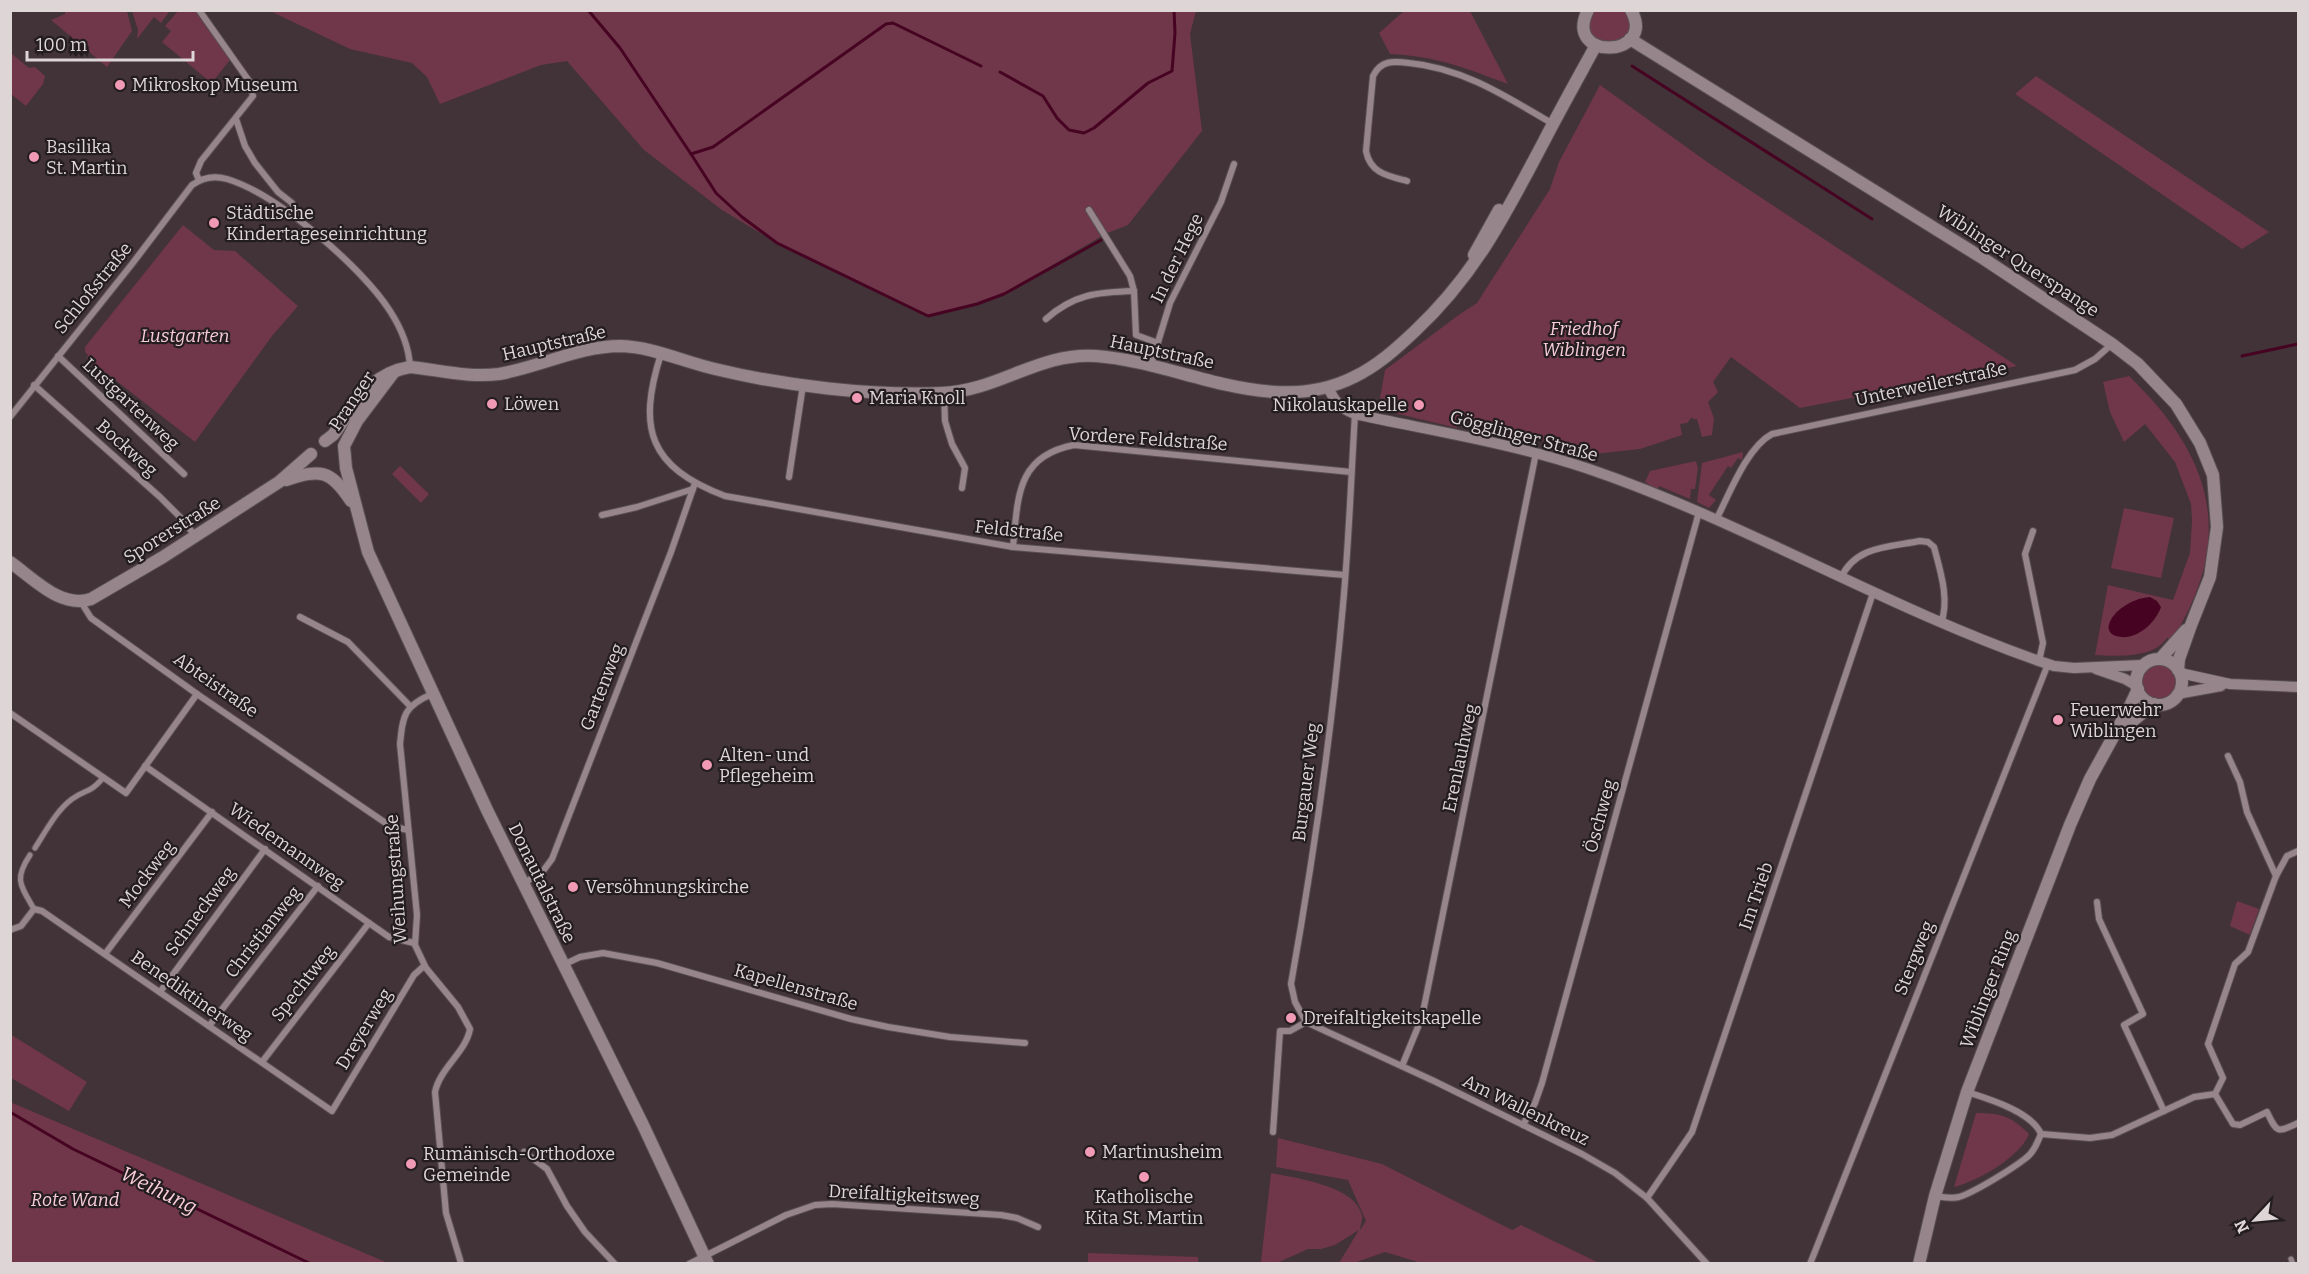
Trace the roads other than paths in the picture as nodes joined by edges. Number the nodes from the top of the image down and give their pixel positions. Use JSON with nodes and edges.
{"nodes":[{"id":1,"x":199,"y":10,"type":"edge"},
{"id":2,"x":1588,"y":10,"type":"edge"},
{"id":3,"x":1631,"y":10,"type":"edge"},
{"id":4,"x":1630,"y":39,"type":"junction"},
{"id":5,"x":1596,"y":45,"type":"junction"},
{"id":6,"x":236,"y":119,"type":"junction"},
{"id":7,"x":1553,"y":124,"type":"junction"},
{"id":8,"x":1234,"y":164,"type":"dead end"},
{"id":9,"x":199,"y":180,"type":"junction"},
{"id":10,"x":1407,"y":181,"type":"dead end"},
{"id":11,"x":1089,"y":210,"type":"dead end"},
{"id":12,"x":299,"y":220,"type":"junction"},
{"id":13,"x":1134,"y":291,"type":"junction"},
{"id":14,"x":1046,"y":319,"type":"dead end"},
{"id":15,"x":1158,"y":343,"type":"junction"},
{"id":16,"x":2112,"y":344,"type":"junction"},
{"id":17,"x":661,"y":354,"type":"junction"},
{"id":18,"x":58,"y":356,"type":"junction"},
{"id":19,"x":1151,"y":366,"type":"junction"},
{"id":20,"x":410,"y":367,"type":"junction"},
{"id":21,"x":394,"y":372,"type":"junction"},
{"id":22,"x":453,"y":373,"type":"joint"},
{"id":23,"x":34,"y":385,"type":"junction"},
{"id":24,"x":802,"y":385,"type":"junction"},
{"id":25,"x":1328,"y":387,"type":"junction"},
{"id":26,"x":944,"y":393,"type":"junction"},
{"id":27,"x":1355,"y":414,"type":"junction"},
{"id":28,"x":10,"y":417,"type":"edge"},
{"id":29,"x":326,"y":441,"type":"junction"},
{"id":30,"x":1536,"y":453,"type":"junction"},
{"id":31,"x":311,"y":454,"type":"junction"},
{"id":32,"x":345,"y":457,"type":"junction"},
{"id":33,"x":1351,"y":472,"type":"junction"},
{"id":34,"x":184,"y":474,"type":"dead end"},
{"id":35,"x":324,"y":475,"type":"junction"},
{"id":36,"x":789,"y":477,"type":"dead end"},
{"id":37,"x":279,"y":482,"type":"junction"},
{"id":38,"x":694,"y":486,"type":"junction"},
{"id":39,"x":962,"y":488,"type":"dead end"},
{"id":40,"x":357,"y":512,"type":"junction"},
{"id":41,"x":1699,"y":512,"type":"junction"},
{"id":42,"x":602,"y":515,"type":"dead end"},
{"id":43,"x":1716,"y":520,"type":"junction"},
{"id":44,"x":2033,"y":531,"type":"dead end"},
{"id":45,"x":195,"y":537,"type":"junction"},
{"id":46,"x":1013,"y":547,"type":"junction"},
{"id":47,"x":10,"y":562,"type":"edge"},
{"id":48,"x":1345,"y":575,"type":"junction"},
{"id":49,"x":1841,"y":578,"type":"junction"},
{"id":50,"x":1873,"y":593,"type":"junction"},
{"id":51,"x":81,"y":602,"type":"junction"},
{"id":52,"x":300,"y":617,"type":"dead end"},
{"id":53,"x":1941,"y":623,"type":"junction"},
{"id":54,"x":2191,"y":625,"type":"junction"},
{"id":55,"x":2160,"y":659,"type":"junction"},
{"id":56,"x":2044,"y":662,"type":"junction"},
{"id":57,"x":2143,"y":665,"type":"junction"},
{"id":58,"x":2093,"y":668,"type":"junction"},
{"id":59,"x":2179,"y":672,"type":"junction"},
{"id":60,"x":2230,"y":684,"type":"junction"},
{"id":61,"x":2137,"y":687,"type":"junction"},
{"id":62,"x":2298,"y":687,"type":"edge"},
{"id":63,"x":197,"y":694,"type":"junction"},
{"id":64,"x":432,"y":694,"type":"junction"},
{"id":65,"x":2177,"y":694,"type":"junction"},
{"id":66,"x":2154,"y":704,"type":"junction"},
{"id":67,"x":410,"y":706,"type":"junction"},
{"id":68,"x":10,"y":713,"type":"edge"},
{"id":69,"x":2114,"y":736,"type":"junction"},
{"id":70,"x":2228,"y":756,"type":"dead end"},
{"id":71,"x":145,"y":766,"type":"junction"},
{"id":72,"x":103,"y":778,"type":"junction"},
{"id":73,"x":212,"y":812,"type":"junction"},
{"id":74,"x":408,"y":830,"type":"junction"},
{"id":75,"x":35,"y":848,"type":"dead end"},
{"id":76,"x":265,"y":849,"type":"junction"},
{"id":77,"x":2298,"y":850,"type":"edge"},
{"id":78,"x":30,"y":855,"type":"dead end"},
{"id":79,"x":2276,"y":876,"type":"junction"},
{"id":80,"x":523,"y":885,"type":"junction"},
{"id":81,"x":318,"y":886,"type":"junction"},
{"id":82,"x":2097,"y":902,"type":"dead end"},
{"id":83,"x":34,"y":909,"type":"junction"},
{"id":84,"x":369,"y":923,"type":"junction"},
{"id":85,"x":12,"y":930,"type":"edge"},
{"id":86,"x":414,"y":943,"type":"junction"},
{"id":87,"x":105,"y":954,"type":"junction"},
{"id":88,"x":563,"y":965,"type":"junction"},
{"id":89,"x":424,"y":966,"type":"junction"},
{"id":90,"x":160,"y":992,"type":"junction"},
{"id":91,"x":1306,"y":1022,"type":"junction"},
{"id":92,"x":209,"y":1026,"type":"junction"},
{"id":93,"x":1025,"y":1043,"type":"dead end"},
{"id":94,"x":262,"y":1062,"type":"junction"},
{"id":95,"x":1402,"y":1066,"type":"junction"},
{"id":96,"x":1967,"y":1092,"type":"junction"},
{"id":97,"x":2215,"y":1095,"type":"junction"},
{"id":98,"x":333,"y":1111,"type":"joint"},
{"id":99,"x":2164,"y":1111,"type":"junction"},
{"id":100,"x":2298,"y":1123,"type":"edge"},
{"id":101,"x":1523,"y":1125,"type":"junction"},
{"id":102,"x":1273,"y":1132,"type":"dead end"},
{"id":103,"x":2041,"y":1134,"type":"junction"},
{"id":104,"x":524,"y":1152,"type":"dead end"},
{"id":105,"x":1935,"y":1196,"type":"junction"},
{"id":106,"x":1647,"y":1198,"type":"junction"},
{"id":107,"x":1038,"y":1227,"type":"dead end"},
{"id":108,"x":707,"y":1260,"type":"edge"},
{"id":109,"x":461,"y":1263,"type":"edge"},
{"id":110,"x":615,"y":1263,"type":"edge"},
{"id":111,"x":689,"y":1263,"type":"edge"},
{"id":112,"x":1707,"y":1263,"type":"edge"},
{"id":113,"x":1809,"y":1263,"type":"edge"},
{"id":114,"x":1919,"y":1263,"type":"edge"}],
"edges":[{"from":1,"to":6,"type":"street","name":"Schloßstraße"},
{"from":2,"to":5,"type":"main road"},
{"from":3,"to":4,"type":"main road"},
{"from":4,"to":5,"type":"main road"},
{"from":4,"to":16,"type":"main road","name":"Wiblinger Querspange"},
{"from":5,"to":7,"type":"main road","name":"Hauptstraße"},
{"from":6,"to":9,"type":"street","name":"Schloßstraße"},
{"from":6,"to":12,"type":"street"},
{"from":7,"to":10,"type":"street"},
{"from":7,"to":25,"type":"main road","name":"Hauptstraße"},
{"from":8,"to":15,"type":"street","name":"In der Hege"},
{"from":9,"to":12,"type":"street"},
{"from":9,"to":18,"type":"street","name":"Schloßstraße"},
{"from":11,"to":13,"type":"street"},
{"from":12,"to":20,"type":"street"},
{"from":13,"to":14,"type":"street"},
{"from":13,"to":15,"type":"street"},
{"from":15,"to":19,"type":"street","name":"In der Hege"},
{"from":16,"to":43,"type":"street","name":"Unterweilerstraße"},
{"from":16,"to":54,"type":"main road","name":"Wiblinger Querspange"},
{"from":17,"to":22,"type":"main road","name":"Hauptstraße"},
{"from":17,"to":24,"type":"main road","name":"Hauptstraße"},
{"from":17,"to":38,"type":"street","name":"Feldstraße"},
{"from":18,"to":23,"type":"street","name":"Schloßstraße"},
{"from":18,"to":34,"type":"street","name":"Lustgartenweg"},
{"from":19,"to":25,"type":"main road","name":"Hauptstraße"},
{"from":19,"to":26,"type":"main road","name":"Hauptstraße"},
{"from":20,"to":21,"type":"main road","name":"Pranger"},
{"from":20,"to":22,"type":"main road","name":"Pranger"},
{"from":21,"to":29,"type":"main road","name":"Pranger"},
{"from":21,"to":32,"type":"main road","name":"Pranger"},
{"from":23,"to":28,"type":"street","name":"Schloßstraße"},
{"from":23,"to":45,"type":"street","name":"Bockweg"},
{"from":24,"to":26,"type":"main road","name":"Hauptstraße"},
{"from":24,"to":36,"type":"street"},
{"from":25,"to":27,"type":"street","name":"Gögglinger Straße"},
{"from":26,"to":39,"type":"street"},
{"from":27,"to":30,"type":"street","name":"Gögglinger Straße"},
{"from":27,"to":33,"type":"street","name":"Burgauer Weg"},
{"from":29,"to":31,"type":"main road"},
{"from":29,"to":32,"type":"main road"},
{"from":30,"to":41,"type":"street","name":"Gögglinger Straße"},
{"from":30,"to":95,"type":"street","name":"Erenlauhweg"},
{"from":31,"to":35,"type":"main road"},
{"from":31,"to":37,"type":"main road","name":"Sporerstraße"},
{"from":32,"to":35,"type":"main road"},
{"from":32,"to":40,"type":"main road","name":"Donautalstraße"},
{"from":33,"to":46,"type":"street","name":"Vordere Feldstraße"},
{"from":33,"to":48,"type":"street","name":"Burgauer Weg"},
{"from":35,"to":37,"type":"main road","name":"Sporerstraße"},
{"from":35,"to":40,"type":"main road"},
{"from":37,"to":45,"type":"main road","name":"Sporerstraße"},
{"from":38,"to":42,"type":"street"},
{"from":38,"to":46,"type":"street","name":"Feldstraße"},
{"from":38,"to":80,"type":"street","name":"Gartenweg"},
{"from":40,"to":64,"type":"main road","name":"Donautalstraße"},
{"from":41,"to":43,"type":"street","name":"Gögglinger Straße"},
{"from":41,"to":101,"type":"street","name":"Öschweg"},
{"from":43,"to":49,"type":"street","name":"Gögglinger Straße"},
{"from":44,"to":56,"type":"street"},
{"from":45,"to":51,"type":"main road","name":"Sporerstraße"},
{"from":46,"to":48,"type":"street","name":"Feldstraße"},
{"from":47,"to":51,"type":"main road"},
{"from":48,"to":91,"type":"street","name":"Burgauer Weg"},
{"from":49,"to":50,"type":"street","name":"Gögglinger Straße"},
{"from":49,"to":53,"type":"street"},
{"from":50,"to":53,"type":"street","name":"Gögglinger Straße"},
{"from":50,"to":106,"type":"street","name":"Im Trieb"},
{"from":51,"to":63,"type":"street","name":"Abteistraße"},
{"from":52,"to":67,"type":"street"},
{"from":53,"to":56,"type":"street","name":"Gögglinger Straße"},
{"from":54,"to":55,"type":"main road","name":"Wiblinger Querspange"},
{"from":54,"to":59,"type":"main road","name":"Wiblinger Querspange"},
{"from":55,"to":57,"type":"main road"},
{"from":55,"to":59,"type":"main road"},
{"from":56,"to":58,"type":"street","name":"Gögglinger Straße"},
{"from":56,"to":113,"type":"street","name":"Stergweg"},
{"from":57,"to":58,"type":"street","name":"Gögglinger Straße"},
{"from":57,"to":61,"type":"main road"},
{"from":58,"to":61,"type":"street","name":"Gögglinger Straße"},
{"from":59,"to":60,"type":"street"},
{"from":59,"to":65,"type":"main road"},
{"from":60,"to":62,"type":"street"},
{"from":60,"to":65,"type":"street"},
{"from":61,"to":66,"type":"main road"},
{"from":61,"to":69,"type":"main road","name":"Wiblinger Ring"},
{"from":63,"to":71,"type":"street"},
{"from":63,"to":74,"type":"street","name":"Abteistraße"},
{"from":64,"to":67,"type":"street"},
{"from":64,"to":80,"type":"main road","name":"Donautalstraße"},
{"from":65,"to":66,"type":"main road"},
{"from":66,"to":69,"type":"main road","name":"Wiblinger Ring"},
{"from":67,"to":74,"type":"street","name":"Weihungstraße"},
{"from":68,"to":72,"type":"street"},
{"from":69,"to":96,"type":"main road","name":"Wiblinger Ring"},
{"from":70,"to":79,"type":"street"},
{"from":71,"to":72,"type":"street"},
{"from":71,"to":73,"type":"street","name":"Wiedemannweg"},
{"from":72,"to":75,"type":"street"},
{"from":73,"to":76,"type":"street","name":"Wiedemannweg"},
{"from":73,"to":87,"type":"street","name":"Mockweg"},
{"from":74,"to":86,"type":"street","name":"Weihungstraße"},
{"from":76,"to":81,"type":"street","name":"Wiedemannweg"},
{"from":76,"to":90,"type":"street","name":"Schneckweg"},
{"from":77,"to":79,"type":"street"},
{"from":78,"to":83,"type":"street"},
{"from":79,"to":97,"type":"street"},
{"from":80,"to":88,"type":"main road","name":"Donautalstraße"},
{"from":81,"to":84,"type":"street","name":"Wiedemannweg"},
{"from":81,"to":92,"type":"street","name":"Christianweg"},
{"from":82,"to":99,"type":"street"},
{"from":83,"to":85,"type":"street"},
{"from":83,"to":87,"type":"street","name":"Benediktinerweg"},
{"from":84,"to":86,"type":"street","name":"Wiedemannweg"},
{"from":84,"to":94,"type":"street","name":"Spechtweg"},
{"from":86,"to":89,"type":"street","name":"Weihungstraße"},
{"from":87,"to":90,"type":"street","name":"Benediktinerweg"},
{"from":88,"to":93,"type":"street","name":"Kapellenstraße"},
{"from":88,"to":108,"type":"main road","name":"Donautalstraße"},
{"from":89,"to":98,"type":"street","name":"Dreyerweg"},
{"from":89,"to":109,"type":"street","name":"Weihungstraße"},
{"from":90,"to":92,"type":"street","name":"Benediktinerweg"},
{"from":91,"to":95,"type":"street","name":"Am Wallenkreuz"},
{"from":91,"to":102,"type":"street"},
{"from":92,"to":94,"type":"street","name":"Benediktinerweg"},
{"from":94,"to":98,"type":"street","name":"Benediktinerweg"},
{"from":95,"to":101,"type":"street","name":"Am Wallenkreuz"},
{"from":96,"to":103,"type":"street"},
{"from":96,"to":105,"type":"main road","name":"Wiblinger Ring"},
{"from":97,"to":99,"type":"street"},
{"from":97,"to":100,"type":"street"},
{"from":99,"to":103,"type":"street"},
{"from":101,"to":106,"type":"street","name":"Am Wallenkreuz"},
{"from":103,"to":105,"type":"street"},
{"from":104,"to":110,"type":"street"},
{"from":105,"to":114,"type":"main road","name":"Wiblinger Ring"},
{"from":106,"to":112,"type":"street","name":"Am Wallenkreuz"},
{"from":107,"to":108,"type":"street","name":"Dreifaltigkeitsweg"},
{"from":108,"to":111,"type":"street","name":"Dreifaltigkeitsweg"}]}
